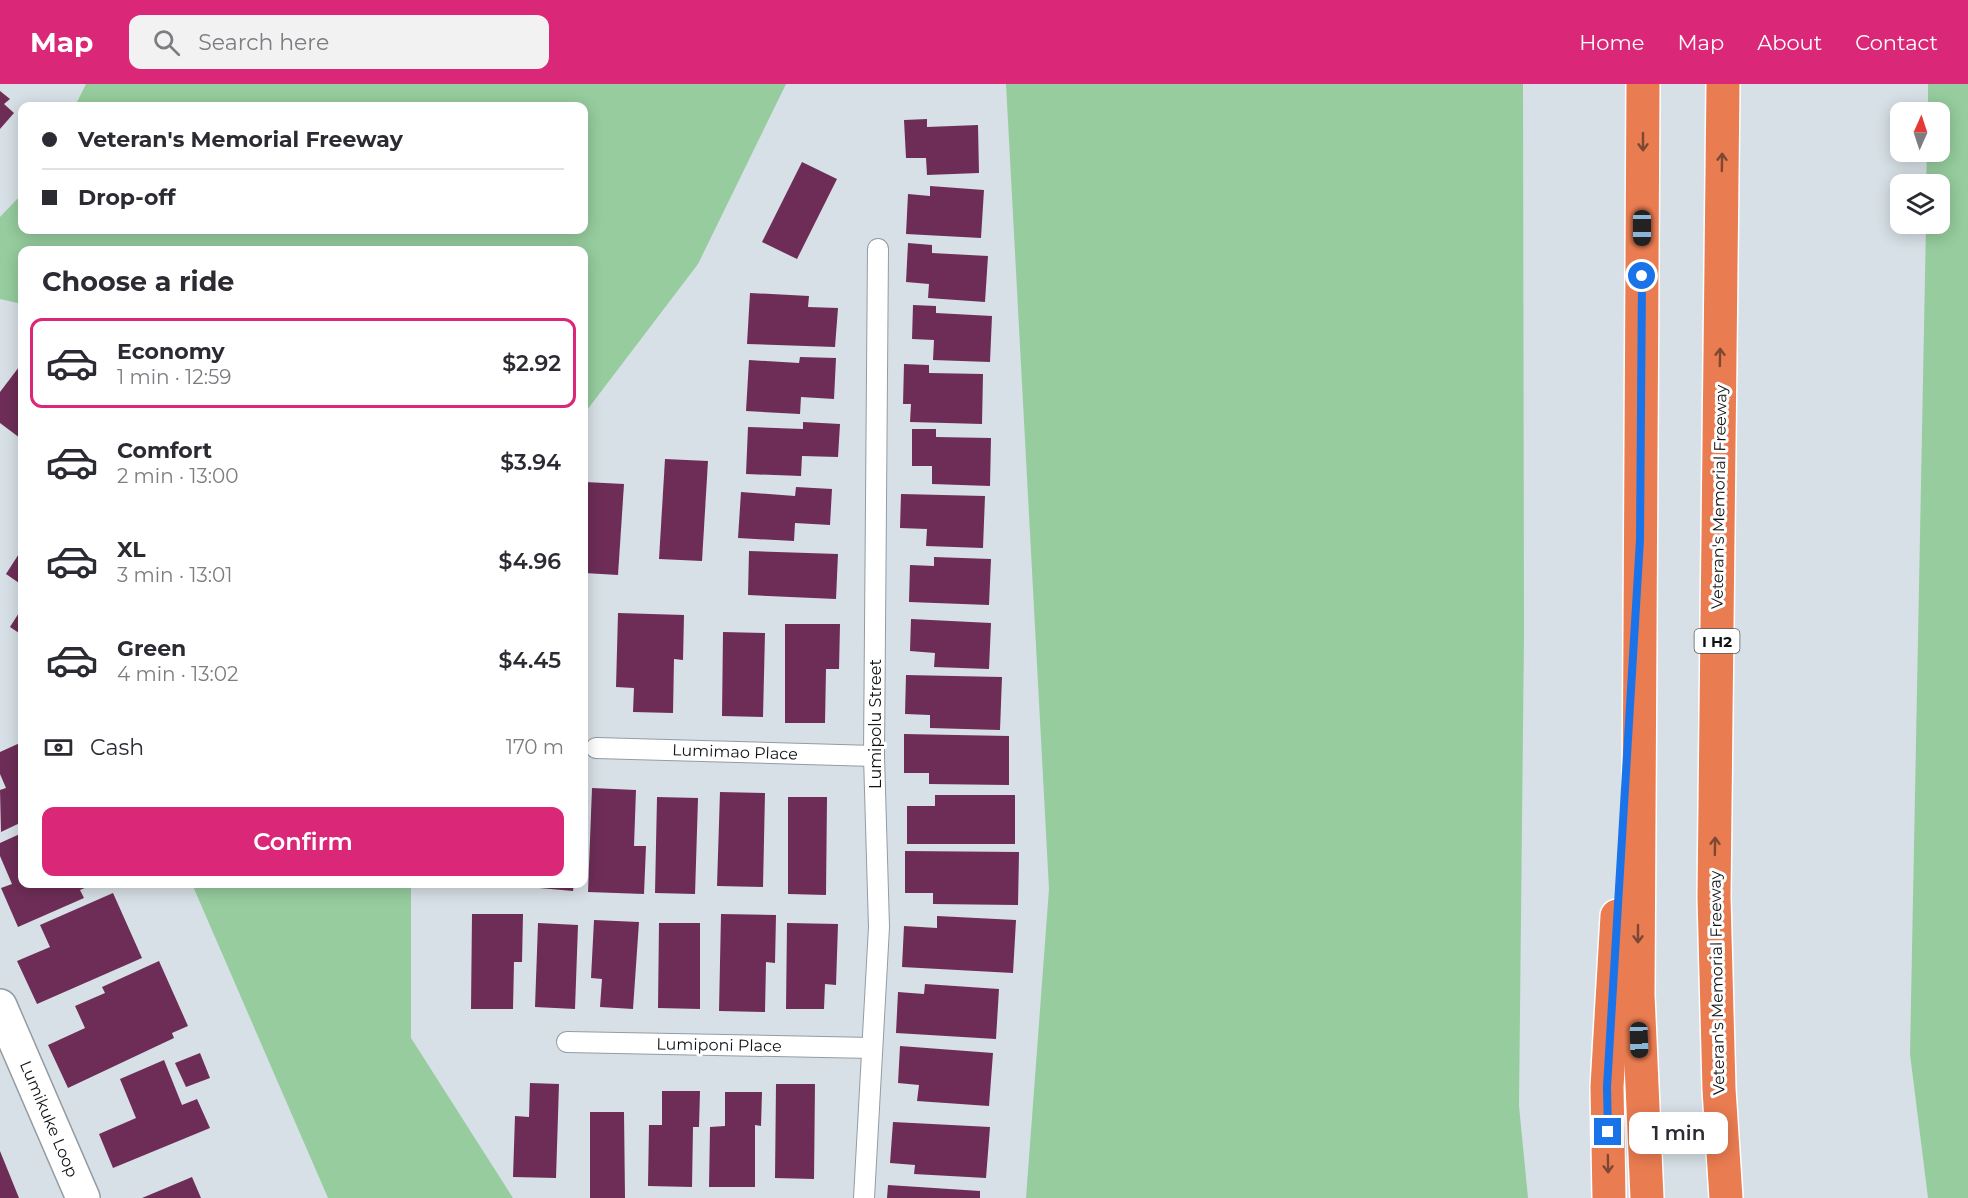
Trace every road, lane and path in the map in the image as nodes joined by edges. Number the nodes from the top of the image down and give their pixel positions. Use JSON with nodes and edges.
{"nodes":[{"id":1,"x":1643,"y":84,"type":"edge"},
{"id":2,"x":1723,"y":84,"type":"edge"},
{"id":3,"x":879,"y":249,"type":"dead end"},
{"id":4,"x":1640,"y":540,"type":"junction"},
{"id":5,"x":597,"y":748,"type":"dead end"},
{"id":6,"x":874,"y":756,"type":"junction"},
{"id":7,"x":0,"y":1006,"type":"edge"},
{"id":8,"x":567,"y":1042,"type":"dead end"},
{"id":9,"x":872,"y":1048,"type":"junction"},
{"id":10,"x":83,"y":1198,"type":"edge"},
{"id":11,"x":864,"y":1198,"type":"edge"},
{"id":12,"x":1609,"y":1198,"type":"edge"},
{"id":13,"x":1647,"y":1198,"type":"edge"},
{"id":14,"x":1726,"y":1198,"type":"edge"}],
"edges":[{"from":1,"to":4,"type":"highway","one_way":true},
{"from":14,"to":2,"type":"highway","name":"Veteran's Memorial Freeway","number":"I H2","one_way":true},
{"from":3,"to":6,"type":"lane","name":"Lumipolu Street"},
{"from":4,"to":12,"type":"highway","one_way":true},
{"from":4,"to":13,"type":"highway","one_way":true},
{"from":5,"to":6,"type":"lane","name":"Lumimao Place"},
{"from":6,"to":9,"type":"lane","name":"Lumipolu Street"},
{"from":7,"to":10,"type":"street","name":"Lumikuke Loop"},
{"from":8,"to":9,"type":"lane","name":"Lumiponi Place"},
{"from":9,"to":11,"type":"lane","name":"Lumipolu Street"}]}
